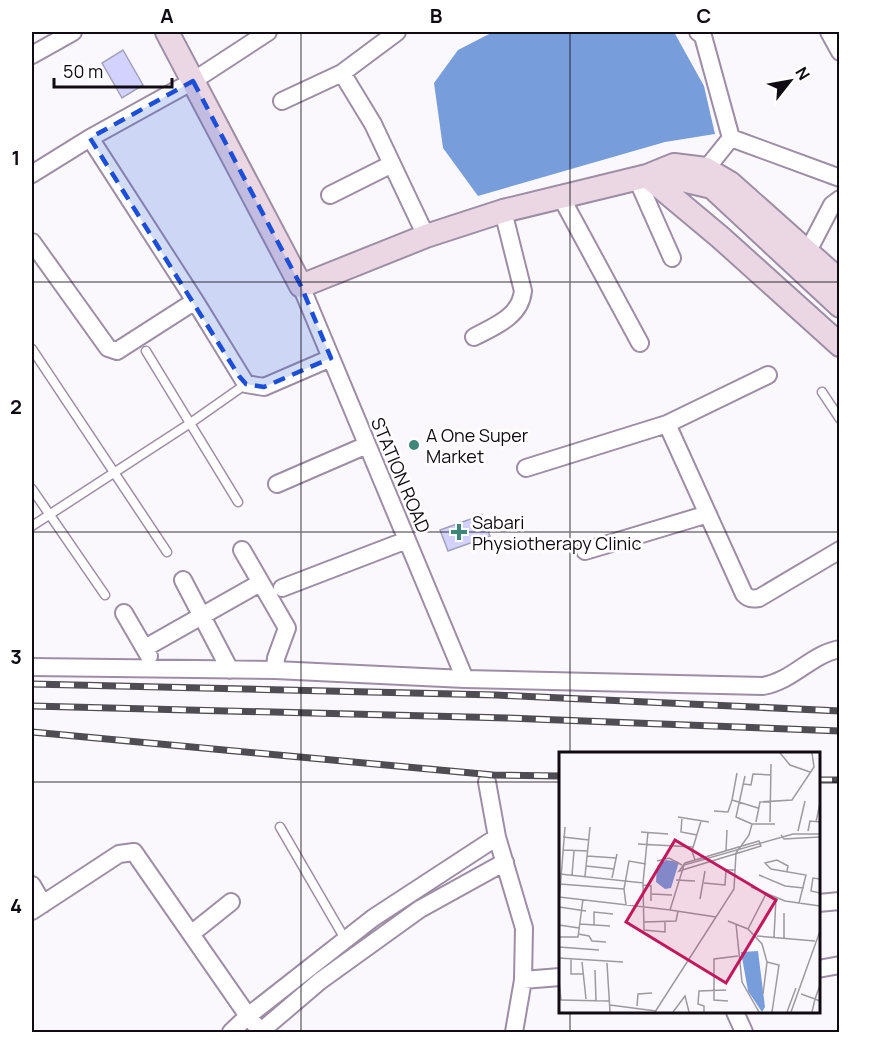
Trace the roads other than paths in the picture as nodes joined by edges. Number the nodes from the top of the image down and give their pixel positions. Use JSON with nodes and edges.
{"nodes":[{"id":1,"x":73,"y":32,"type":"edge"},
{"id":2,"x":167,"y":32,"type":"edge"},
{"id":3,"x":268,"y":32,"type":"edge"},
{"id":4,"x":397,"y":32,"type":"edge"},
{"id":5,"x":698,"y":32,"type":"edge"},
{"id":6,"x":829,"y":32,"type":"edge"},
{"id":7,"x":840,"y":52,"type":"edge"},
{"id":8,"x":32,"y":55,"type":"edge"},
{"id":9,"x":342,"y":73,"type":"junction"},
{"id":10,"x":193,"y":81,"type":"junction"},
{"id":11,"x":282,"y":101,"type":"dead end"},
{"id":12,"x":90,"y":138,"type":"junction"},
{"id":13,"x":731,"y":138,"type":"junction"},
{"id":14,"x":392,"y":164,"type":"junction"},
{"id":15,"x":706,"y":169,"type":"junction"},
{"id":16,"x":32,"y":174,"type":"edge"},
{"id":17,"x":642,"y":177,"type":"junction"},
{"id":18,"x":674,"y":178,"type":"junction"},
{"id":19,"x":840,"y":178,"type":"edge"},
{"id":20,"x":330,"y":195,"type":"dead end"},
{"id":21,"x":561,"y":197,"type":"junction"},
{"id":22,"x":840,"y":199,"type":"edge"},
{"id":23,"x":502,"y":211,"type":"junction"},
{"id":24,"x":426,"y":236,"type":"junction"},
{"id":25,"x":32,"y":242,"type":"edge"},
{"id":26,"x":808,"y":251,"type":"junction"},
{"id":27,"x":672,"y":258,"type":"dead end"},
{"id":28,"x":840,"y":281,"type":"edge"},
{"id":29,"x":301,"y":286,"type":"junction"},
{"id":30,"x":195,"y":301,"type":"junction"},
{"id":31,"x":840,"y":306,"type":"edge"},
{"id":32,"x":840,"y":328,"type":"edge"},
{"id":33,"x":474,"y":337,"type":"dead end"},
{"id":34,"x":640,"y":343,"type":"dead end"},
{"id":35,"x":840,"y":345,"type":"edge"},
{"id":36,"x":32,"y":349,"type":"edge"},
{"id":37,"x":146,"y":351,"type":"dead end"},
{"id":38,"x":331,"y":358,"type":"junction"},
{"id":39,"x":768,"y":375,"type":"dead end"},
{"id":40,"x":246,"y":384,"type":"junction"},
{"id":41,"x":822,"y":392,"type":"dead end"},
{"id":42,"x":840,"y":418,"type":"edge"},
{"id":43,"x":189,"y":424,"type":"junction"},
{"id":44,"x":667,"y":424,"type":"junction"},
{"id":45,"x":367,"y":445,"type":"junction"},
{"id":46,"x":526,"y":468,"type":"dead end"},
{"id":47,"x":113,"y":475,"type":"junction"},
{"id":48,"x":278,"y":484,"type":"dead end"},
{"id":49,"x":32,"y":489,"type":"edge"},
{"id":50,"x":238,"y":502,"type":"dead end"},
{"id":51,"x":49,"y":514,"type":"junction"},
{"id":52,"x":708,"y":514,"type":"junction"},
{"id":53,"x":32,"y":526,"type":"edge"},
{"id":54,"x":407,"y":540,"type":"junction"},
{"id":55,"x":242,"y":550,"type":"dead end"},
{"id":56,"x":585,"y":550,"type":"dead end"},
{"id":57,"x":840,"y":550,"type":"edge"},
{"id":58,"x":166,"y":552,"type":"dead end"},
{"id":59,"x":183,"y":580,"type":"dead end"},
{"id":60,"x":260,"y":583,"type":"junction"},
{"id":61,"x":282,"y":588,"type":"dead end"},
{"id":62,"x":105,"y":596,"type":"dead end"},
{"id":63,"x":124,"y":613,"type":"dead end"},
{"id":64,"x":203,"y":617,"type":"junction"},
{"id":65,"x":145,"y":648,"type":"junction"},
{"id":66,"x":840,"y":649,"type":"edge"},
{"id":67,"x":32,"y":667,"type":"edge"},
{"id":68,"x":155,"y":669,"type":"junction"},
{"id":69,"x":230,"y":670,"type":"junction"},
{"id":70,"x":275,"y":670,"type":"junction"},
{"id":71,"x":465,"y":679,"type":"junction"},
{"id":72,"x":486,"y":782,"type":"dead end"},
{"id":73,"x":280,"y":827,"type":"dead end"},
{"id":74,"x":497,"y":837,"type":"junction"},
{"id":75,"x":505,"y":862,"type":"junction"},
{"id":76,"x":32,"y":885,"type":"edge"},
{"id":77,"x":840,"y":901,"type":"edge"},
{"id":78,"x":231,"y":902,"type":"dead end"},
{"id":79,"x":820,"y":903,"type":"edge"},
{"id":80,"x":37,"y":907,"type":"edge"},
{"id":81,"x":191,"y":933,"type":"junction"},
{"id":82,"x":345,"y":939,"type":"junction"},
{"id":83,"x":840,"y":965,"type":"edge"},
{"id":84,"x":820,"y":969,"type":"edge"},
{"id":85,"x":559,"y":977,"type":"edge"},
{"id":86,"x":523,"y":980,"type":"junction"},
{"id":87,"x":736,"y":1013,"type":"edge"},
{"id":88,"x":248,"y":1016,"type":"junction"},
{"id":89,"x":231,"y":1032,"type":"edge"},
{"id":90,"x":260,"y":1032,"type":"edge"},
{"id":91,"x":514,"y":1032,"type":"edge"},
{"id":92,"x":744,"y":1032,"type":"edge"}],
"edges":[{"from":1,"to":8,"type":"street"},
{"from":2,"to":10,"type":"street"},
{"from":3,"to":10,"type":"street"},
{"from":4,"to":9,"type":"street"},
{"from":5,"to":13,"type":"street"},
{"from":6,"to":7,"type":"street"},
{"from":9,"to":11,"type":"street"},
{"from":9,"to":14,"type":"street"},
{"from":10,"to":12,"type":"street"},
{"from":10,"to":29,"type":"street"},
{"from":12,"to":16,"type":"street"},
{"from":12,"to":30,"type":"street"},
{"from":13,"to":15,"type":"street"},
{"from":13,"to":19,"type":"street"},
{"from":14,"to":20,"type":"street"},
{"from":14,"to":24,"type":"street"},
{"from":15,"to":17,"type":"street"},
{"from":15,"to":26,"type":"street"},
{"from":17,"to":18,"type":"street"},
{"from":17,"to":21,"type":"street"},
{"from":17,"to":27,"type":"street"},
{"from":17,"to":35,"type":"street"},
{"from":18,"to":31,"type":"street"},
{"from":18,"to":32,"type":"street"},
{"from":21,"to":23,"type":"street"},
{"from":21,"to":34,"type":"street"},
{"from":22,"to":26,"type":"street"},
{"from":23,"to":24,"type":"street"},
{"from":23,"to":33,"type":"street"},
{"from":24,"to":29,"type":"street"},
{"from":25,"to":30,"type":"street"},
{"from":26,"to":28,"type":"street"},
{"from":29,"to":38,"type":"street","name":"STATION ROAD"},
{"from":30,"to":40,"type":"street"},
{"from":36,"to":47,"type":"lane"},
{"from":37,"to":43,"type":"lane"},
{"from":38,"to":40,"type":"street"},
{"from":38,"to":45,"type":"street","name":"STATION ROAD"},
{"from":39,"to":44,"type":"street"},
{"from":40,"to":43,"type":"lane"},
{"from":41,"to":42,"type":"lane"},
{"from":43,"to":47,"type":"lane"},
{"from":43,"to":50,"type":"lane"},
{"from":44,"to":46,"type":"street"},
{"from":44,"to":52,"type":"street"},
{"from":45,"to":48,"type":"street"},
{"from":45,"to":54,"type":"street","name":"STATION ROAD"},
{"from":47,"to":51,"type":"lane"},
{"from":47,"to":58,"type":"lane"},
{"from":49,"to":51,"type":"lane"},
{"from":51,"to":53,"type":"lane"},
{"from":51,"to":62,"type":"lane"},
{"from":52,"to":56,"type":"street"},
{"from":52,"to":57,"type":"street"},
{"from":54,"to":61,"type":"street"},
{"from":54,"to":71,"type":"street","name":"STATION ROAD"},
{"from":55,"to":60,"type":"street"},
{"from":59,"to":64,"type":"street"},
{"from":60,"to":64,"type":"street"},
{"from":60,"to":70,"type":"street"},
{"from":63,"to":65,"type":"street"},
{"from":64,"to":65,"type":"street"},
{"from":64,"to":69,"type":"street"},
{"from":65,"to":68,"type":"street"},
{"from":66,"to":71,"type":"street"},
{"from":67,"to":68,"type":"street"},
{"from":68,"to":69,"type":"street"},
{"from":69,"to":70,"type":"street"},
{"from":70,"to":71,"type":"street"},
{"from":72,"to":74,"type":"street"},
{"from":73,"to":82,"type":"lane"},
{"from":74,"to":75,"type":"street"},
{"from":74,"to":82,"type":"street"},
{"from":75,"to":86,"type":"street"},
{"from":75,"to":90,"type":"street"},
{"from":76,"to":80,"type":"street"},
{"from":77,"to":79,"type":"street"},
{"from":78,"to":81,"type":"street"},
{"from":80,"to":81,"type":"street"},
{"from":81,"to":88,"type":"street"},
{"from":82,"to":88,"type":"street"},
{"from":83,"to":84,"type":"street"},
{"from":85,"to":86,"type":"street"},
{"from":86,"to":91,"type":"street"},
{"from":87,"to":92,"type":"street"},
{"from":88,"to":89,"type":"street"},
{"from":88,"to":90,"type":"street"}]}
